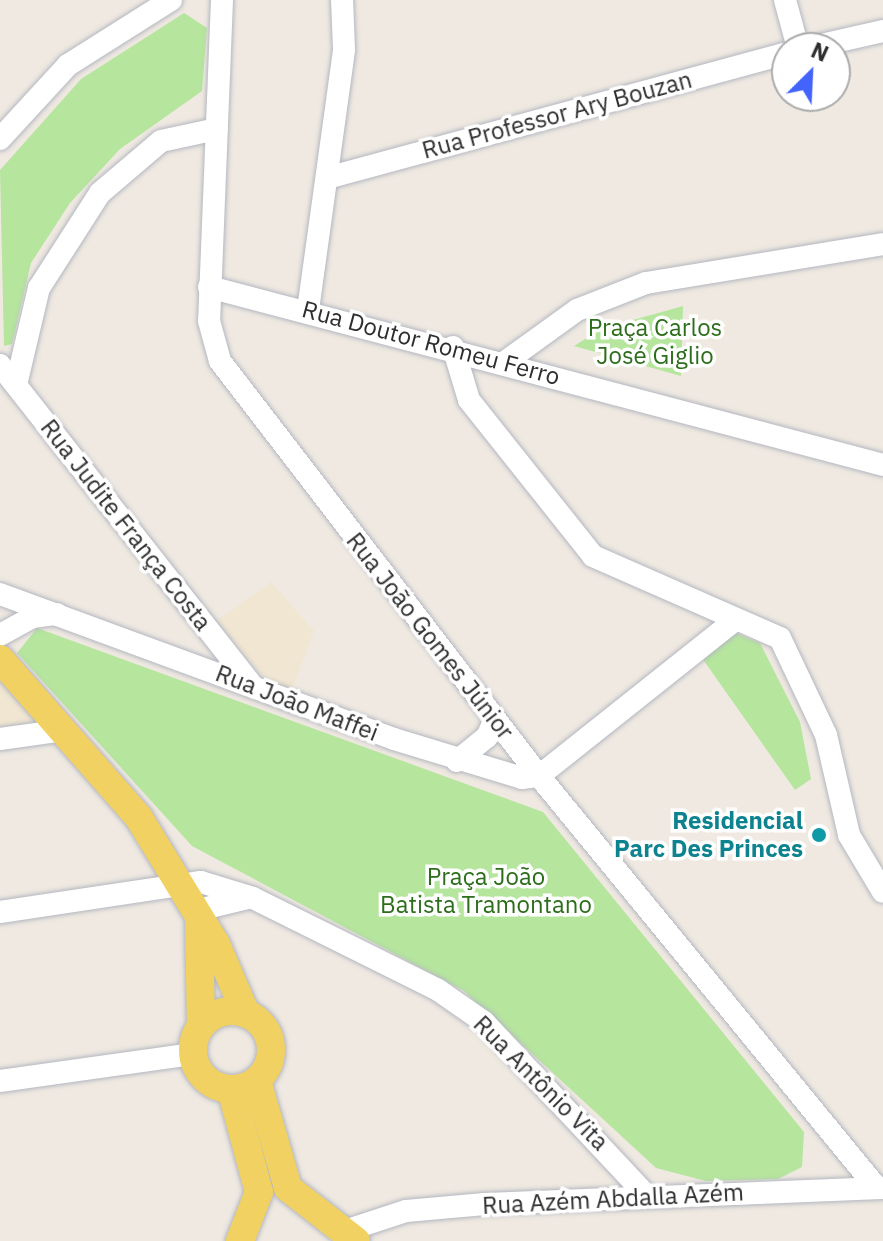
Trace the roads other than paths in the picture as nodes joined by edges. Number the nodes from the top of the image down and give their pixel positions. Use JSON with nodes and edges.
{"nodes":[{"id":1,"x":171,"y":0,"type":"edge"},
{"id":2,"x":222,"y":0,"type":"edge"},
{"id":3,"x":342,"y":0,"type":"edge"},
{"id":4,"x":785,"y":0,"type":"edge"},
{"id":5,"x":883,"y":31,"type":"edge"},
{"id":6,"x":794,"y":32,"type":"edge"},
{"id":7,"x":851,"y":38,"type":"edge"},
{"id":8,"x":771,"y":57,"type":"edge"},
{"id":9,"x":217,"y":129,"type":"junction"},
{"id":10,"x":0,"y":139,"type":"edge"},
{"id":11,"x":327,"y":178,"type":"junction"},
{"id":12,"x":883,"y":244,"type":"edge"},
{"id":13,"x":209,"y":287,"type":"junction"},
{"id":14,"x":308,"y":310,"type":"junction"},
{"id":15,"x":453,"y":347,"type":"junction"},
{"id":16,"x":505,"y":362,"type":"junction"},
{"id":17,"x":0,"y":365,"type":"edge"},
{"id":18,"x":16,"y":385,"type":"junction"},
{"id":19,"x":883,"y":465,"type":"edge"},
{"id":20,"x":0,"y":594,"type":"edge"},
{"id":21,"x":58,"y":614,"type":"junction"},
{"id":22,"x":735,"y":620,"type":"junction"},
{"id":23,"x":0,"y":635,"type":"edge"},
{"id":24,"x":0,"y":659,"type":"edge"},
{"id":25,"x":252,"y":685,"type":"junction"},
{"id":26,"x":495,"y":719,"type":"junction"},
{"id":27,"x":65,"y":730,"type":"junction"},
{"id":28,"x":0,"y":739,"type":"edge"},
{"id":29,"x":457,"y":761,"type":"junction"},
{"id":30,"x":539,"y":776,"type":"junction"},
{"id":31,"x":883,"y":892,"type":"edge"},
{"id":32,"x":192,"y":907,"type":"junction"},
{"id":33,"x":0,"y":912,"type":"edge"},
{"id":34,"x":246,"y":1014,"type":"junction"},
{"id":35,"x":201,"y":1025,"type":"junction"},
{"id":36,"x":193,"y":1054,"type":"junction"},
{"id":37,"x":0,"y":1081,"type":"edge"},
{"id":38,"x":244,"y":1085,"type":"junction"},
{"id":39,"x":880,"y":1188,"type":"edge"},
{"id":40,"x":646,"y":1195,"type":"junction"},
{"id":41,"x":351,"y":1236,"type":"edge"},
{"id":42,"x":240,"y":1241,"type":"edge"}],
"edges":[{"from":1,"to":10,"type":"street"},
{"from":2,"to":9,"type":"street","name":"Rua João Gomes Júnior"},
{"from":3,"to":11,"type":"street"},
{"from":4,"to":6,"type":"street"},
{"from":5,"to":7,"type":"street"},
{"from":8,"to":11,"type":"street","name":"Rua Professor Ary Bouzan"},
{"from":9,"to":13,"type":"street","name":"Rua João Gomes Júnior"},
{"from":9,"to":18,"type":"street"},
{"from":11,"to":14,"type":"street"},
{"from":12,"to":16,"type":"street"},
{"from":13,"to":14,"type":"street","name":"Rua Doutor Romeu Ferro"},
{"from":13,"to":26,"type":"street","name":"Rua João Gomes Júnior"},
{"from":14,"to":15,"type":"street","name":"Rua Doutor Romeu Ferro"},
{"from":15,"to":16,"type":"street","name":"Rua Doutor Romeu Ferro"},
{"from":15,"to":22,"type":"street"},
{"from":16,"to":19,"type":"street","name":"Rua Doutor Romeu Ferro"},
{"from":17,"to":18,"type":"street","name":"Rua Judite França Costa"},
{"from":18,"to":25,"type":"street","name":"Rua Judite França Costa"},
{"from":20,"to":21,"type":"street","name":"Rua João Maffei"},
{"from":21,"to":23,"type":"street"},
{"from":21,"to":25,"type":"street","name":"Rua João Maffei"},
{"from":22,"to":30,"type":"street"},
{"from":22,"to":31,"type":"street"},
{"from":24,"to":27,"type":"main road"},
{"from":25,"to":29,"type":"street","name":"Rua João Maffei"},
{"from":26,"to":29,"type":"street"},
{"from":26,"to":30,"type":"street","name":"Rua João Gomes Júnior"},
{"from":27,"to":28,"type":"street"},
{"from":27,"to":32,"type":"main road"},
{"from":29,"to":30,"type":"street","name":"Rua João Maffei"},
{"from":30,"to":39,"type":"street","name":"Rua João Gomes Júnior"},
{"from":32,"to":33,"type":"street","name":"Rua Antônio Vita"},
{"from":32,"to":34,"type":"main road"},
{"from":32,"to":35,"type":"main road"},
{"from":32,"to":40,"type":"street","name":"Rua Antônio Vita"},
{"from":34,"to":35,"type":"main road"},
{"from":34,"to":38,"type":"main road"},
{"from":35,"to":36,"type":"main road"},
{"from":36,"to":37,"type":"street"},
{"from":36,"to":38,"type":"main road"},
{"from":38,"to":41,"type":"main road"},
{"from":38,"to":42,"type":"main road"},
{"from":39,"to":40,"type":"street","name":"Rua Azém Abdalla Azém"},
{"from":40,"to":41,"type":"street","name":"Rua Azém Abdalla Azém"}]}
